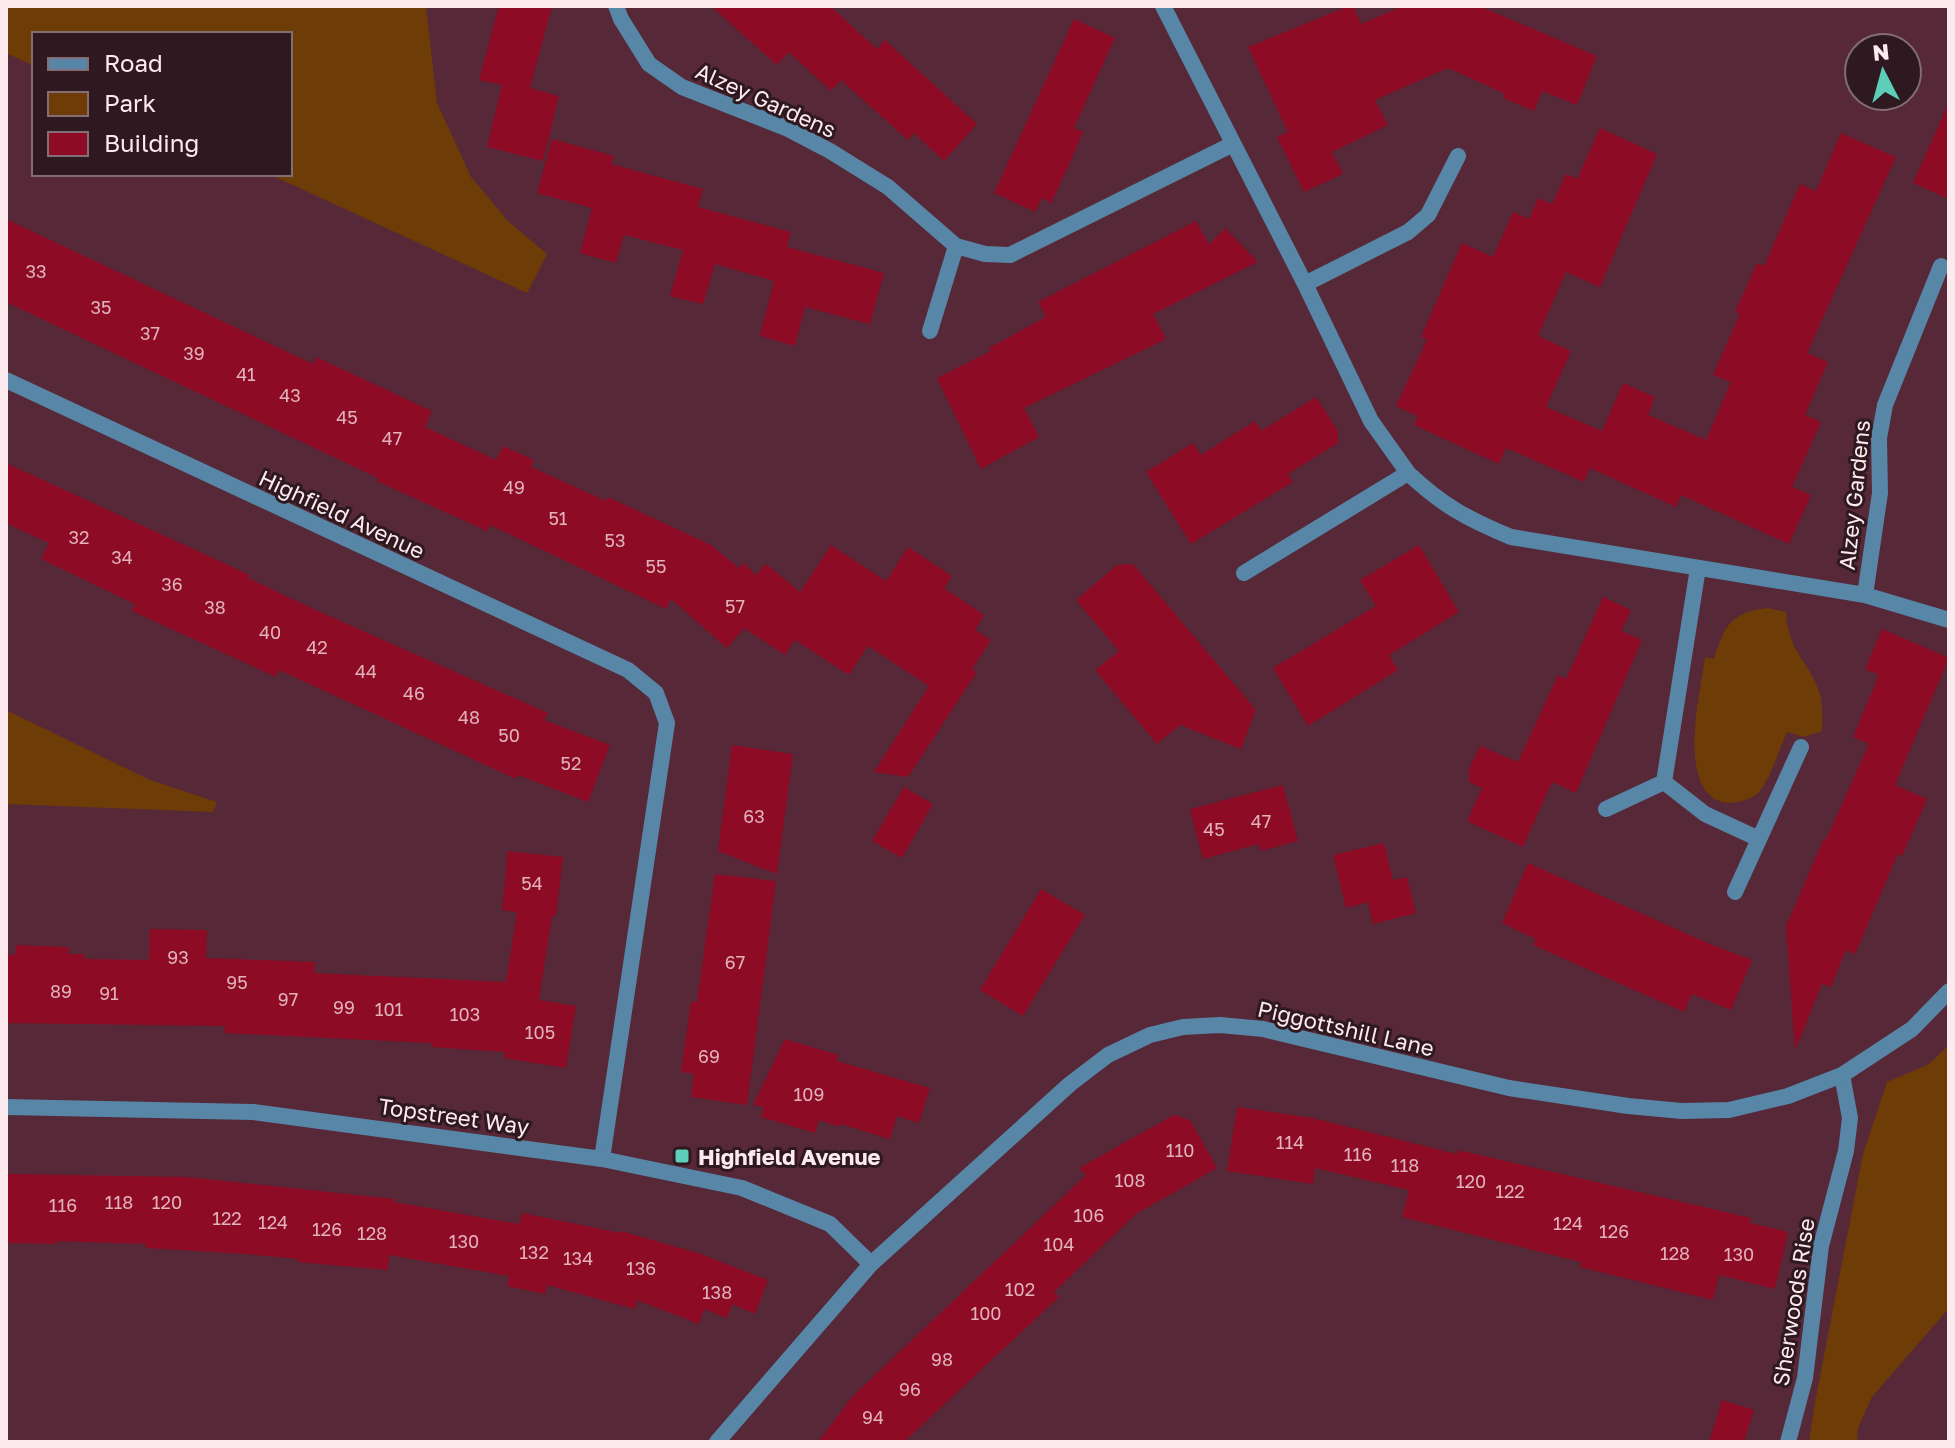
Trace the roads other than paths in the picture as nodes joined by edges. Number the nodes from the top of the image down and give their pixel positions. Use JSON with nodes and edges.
{"nodes":[{"id":1,"x":616,"y":6,"type":"edge"},
{"id":2,"x":1163,"y":6,"type":"edge"},
{"id":3,"x":1233,"y":144,"type":"junction"},
{"id":4,"x":1458,"y":156,"type":"dead end"},
{"id":5,"x":956,"y":246,"type":"junction"},
{"id":6,"x":1941,"y":266,"type":"dead end"},
{"id":7,"x":1305,"y":284,"type":"junction"},
{"id":8,"x":930,"y":331,"type":"dead end"},
{"id":9,"x":6,"y":380,"type":"edge"},
{"id":10,"x":1408,"y":473,"type":"junction"},
{"id":11,"x":1698,"y":568,"type":"junction"},
{"id":12,"x":1244,"y":573,"type":"dead end"},
{"id":13,"x":1865,"y":595,"type":"junction"},
{"id":14,"x":1949,"y":620,"type":"edge"},
{"id":15,"x":1801,"y":747,"type":"dead end"},
{"id":16,"x":1664,"y":782,"type":"junction"},
{"id":17,"x":1606,"y":809,"type":"dead end"},
{"id":18,"x":1759,"y":839,"type":"junction"},
{"id":19,"x":1735,"y":892,"type":"dead end"},
{"id":20,"x":1949,"y":991,"type":"edge"},
{"id":21,"x":1842,"y":1075,"type":"junction"},
{"id":22,"x":6,"y":1107,"type":"edge"},
{"id":23,"x":602,"y":1159,"type":"junction"},
{"id":24,"x":871,"y":1264,"type":"junction"},
{"id":25,"x":717,"y":1442,"type":"edge"},
{"id":26,"x":1788,"y":1442,"type":"edge"}],
"edges":[{"from":1,"to":5,"type":"street","name":"Alzey Gardens"},
{"from":2,"to":3,"type":"street","name":"Alzey Gardens"},
{"from":3,"to":5,"type":"street","name":"Alzey Gardens"},
{"from":3,"to":7,"type":"street","name":"Alzey Gardens"},
{"from":4,"to":7,"type":"street"},
{"from":5,"to":8,"type":"street"},
{"from":6,"to":13,"type":"street","name":"Alzey Gardens"},
{"from":7,"to":10,"type":"street","name":"Alzey Gardens"},
{"from":9,"to":23,"type":"street","name":"Highfield Avenue"},
{"from":10,"to":11,"type":"street","name":"Alzey Gardens"},
{"from":10,"to":12,"type":"street"},
{"from":11,"to":13,"type":"street","name":"Alzey Gardens"},
{"from":11,"to":16,"type":"street"},
{"from":13,"to":14,"type":"street","name":"Alzey Gardens"},
{"from":15,"to":18,"type":"street"},
{"from":16,"to":17,"type":"street"},
{"from":16,"to":18,"type":"street"},
{"from":18,"to":19,"type":"street"},
{"from":20,"to":21,"type":"street","name":"Piggottshill Lane"},
{"from":21,"to":24,"type":"street","name":"Piggottshill Lane"},
{"from":21,"to":26,"type":"street","name":"Sherwoods Rise"},
{"from":22,"to":23,"type":"street","name":"Topstreet Way"},
{"from":23,"to":24,"type":"street","name":"Topstreet Way"},
{"from":24,"to":25,"type":"street","name":"Piggottshill Lane"}]}
